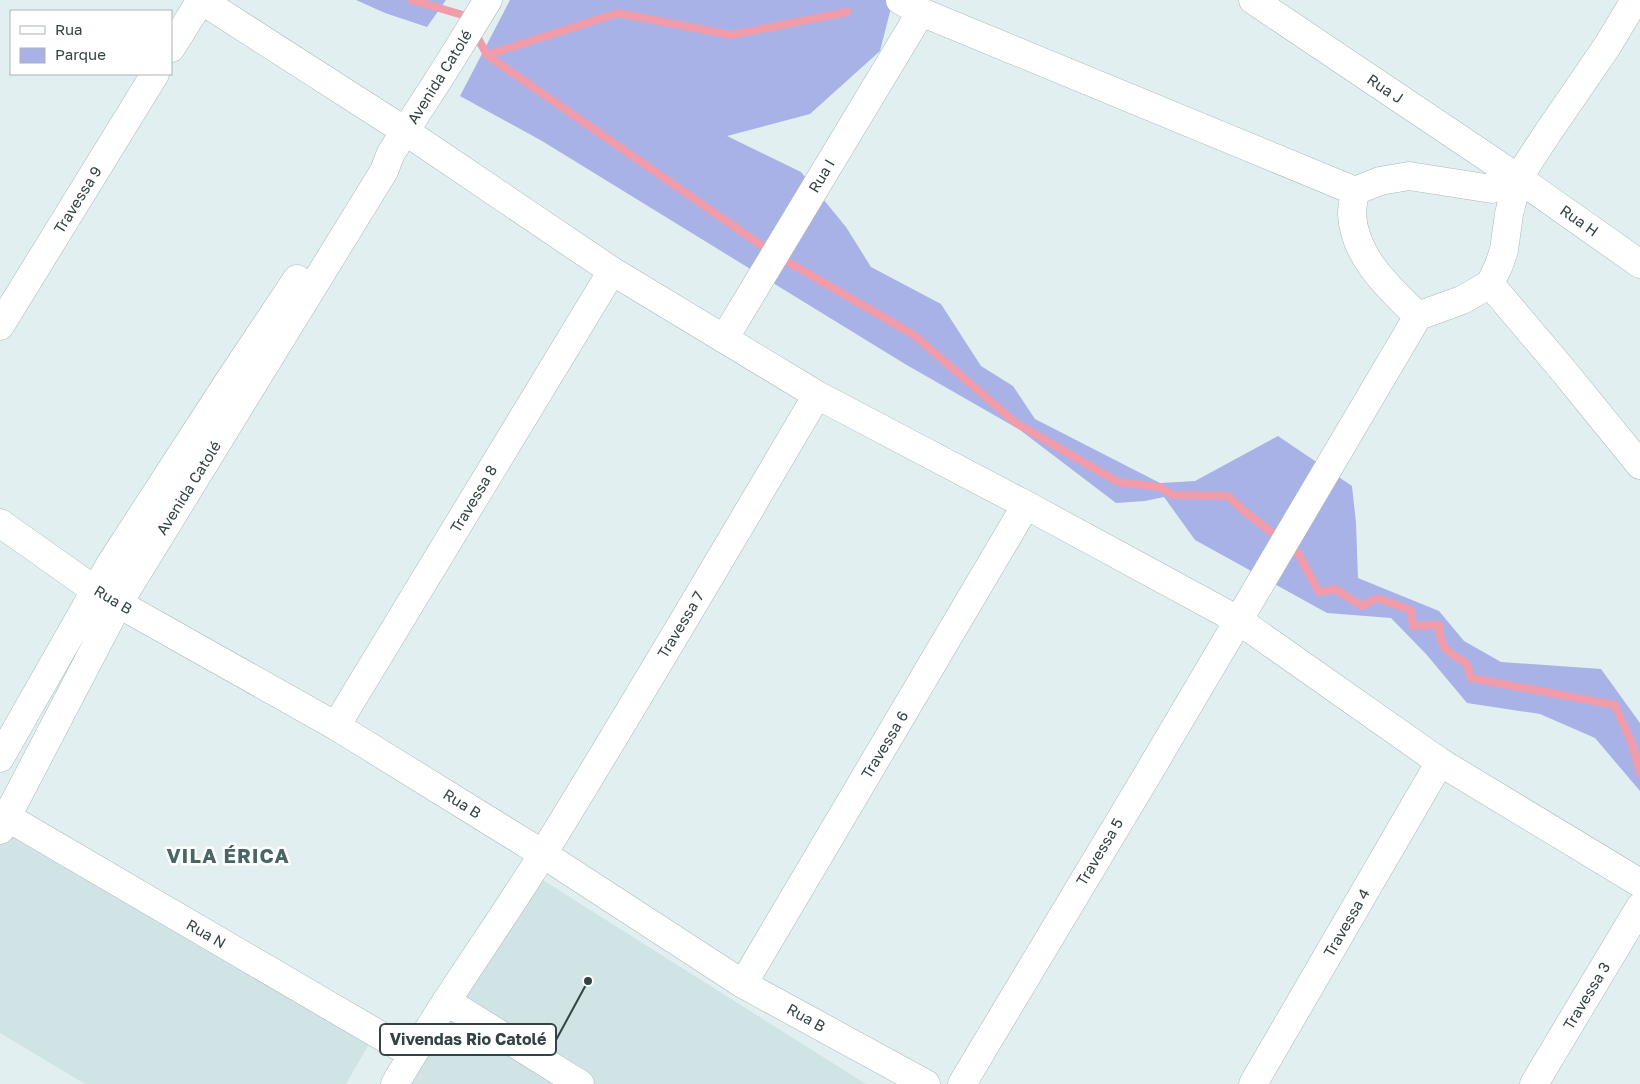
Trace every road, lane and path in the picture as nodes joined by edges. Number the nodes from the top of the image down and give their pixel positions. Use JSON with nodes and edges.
{"nodes":[{"id":1,"x":201,"y":0,"type":"edge"},
{"id":2,"x":488,"y":0,"type":"edge"},
{"id":3,"x":1252,"y":0,"type":"edge"},
{"id":4,"x":1636,"y":0,"type":"edge"},
{"id":5,"x":910,"y":6,"type":"edge"},
{"id":6,"x":172,"y":46,"type":"edge"},
{"id":7,"x":154,"y":75,"type":"edge"},
{"id":8,"x":398,"y":142,"type":"junction"},
{"id":9,"x":1518,"y":178,"type":"junction"},
{"id":10,"x":1356,"y":191,"type":"junction"},
{"id":11,"x":1640,"y":264,"type":"edge"},
{"id":12,"x":612,"y":271,"type":"junction"},
{"id":13,"x":1490,"y":284,"type":"junction"},
{"id":14,"x":1418,"y":316,"type":"junction"},
{"id":15,"x":0,"y":326,"type":"edge"},
{"id":16,"x":724,"y":339,"type":"junction"},
{"id":17,"x":817,"y":395,"type":"junction"},
{"id":18,"x":1640,"y":466,"type":"edge"},
{"id":19,"x":1026,"y":505,"type":"junction"},
{"id":20,"x":0,"y":523,"type":"edge"},
{"id":21,"x":107,"y":597,"type":"junction"},
{"id":22,"x":1238,"y":620,"type":"junction"},
{"id":23,"x":336,"y":726,"type":"junction"},
{"id":24,"x":0,"y":758,"type":"edge"},
{"id":25,"x":1440,"y":762,"type":"junction"},
{"id":26,"x":2,"y":820,"type":"edge"},
{"id":27,"x":543,"y":854,"type":"junction"},
{"id":28,"x":1640,"y":883,"type":"edge"},
{"id":29,"x":1640,"y":907,"type":"edge"},
{"id":30,"x":743,"y":984,"type":"junction"},
{"id":31,"x":446,"y":1001,"type":"junction"},
{"id":32,"x":412,"y":1054,"type":"junction"},
{"id":33,"x":395,"y":1084,"type":"edge"},
{"id":34,"x":580,"y":1084,"type":"edge"},
{"id":35,"x":926,"y":1084,"type":"edge"},
{"id":36,"x":962,"y":1084,"type":"edge"},
{"id":37,"x":1253,"y":1084,"type":"edge"},
{"id":38,"x":1534,"y":1084,"type":"edge"}],
"edges":[{"from":1,"to":6,"type":"street"},
{"from":1,"to":8,"type":"street"},
{"from":2,"to":8,"type":"street","name":"Avenida Catolé"},
{"from":3,"to":9,"type":"street","name":"Rua J"},
{"from":4,"to":9,"type":"street"},
{"from":5,"to":10,"type":"street"},
{"from":5,"to":16,"type":"street","name":"Rua I"},
{"from":7,"to":15,"type":"street","name":"Travessa 9"},
{"from":8,"to":12,"type":"street"},
{"from":8,"to":21,"type":"street","name":"Avenida Catolé"},
{"from":9,"to":10,"type":"street"},
{"from":9,"to":11,"type":"street","name":"Rua H"},
{"from":9,"to":13,"type":"street"},
{"from":10,"to":14,"type":"street"},
{"from":12,"to":16,"type":"street"},
{"from":12,"to":23,"type":"street","name":"Travessa 8"},
{"from":13,"to":14,"type":"street"},
{"from":13,"to":18,"type":"street"},
{"from":14,"to":22,"type":"street","name":"Travessa 5"},
{"from":16,"to":17,"type":"street"},
{"from":17,"to":19,"type":"street"},
{"from":17,"to":27,"type":"street","name":"Travessa 7"},
{"from":19,"to":22,"type":"street"},
{"from":19,"to":30,"type":"street","name":"Travessa 6"},
{"from":20,"to":21,"type":"street","name":"Rua B"},
{"from":21,"to":23,"type":"street","name":"Rua B"},
{"from":21,"to":24,"type":"street","name":"Avenida Catolé"},
{"from":21,"to":26,"type":"street","name":"Avenida Catolé"},
{"from":22,"to":25,"type":"street"},
{"from":22,"to":36,"type":"street","name":"Travessa 5"},
{"from":23,"to":27,"type":"street","name":"Rua B"},
{"from":25,"to":28,"type":"street"},
{"from":25,"to":37,"type":"street","name":"Travessa 4"},
{"from":26,"to":32,"type":"street","name":"Rua N"},
{"from":27,"to":30,"type":"street","name":"Rua B"},
{"from":27,"to":31,"type":"street","name":"Travessa 7"},
{"from":29,"to":38,"type":"street","name":"Travessa 3"},
{"from":30,"to":35,"type":"street","name":"Rua B"},
{"from":31,"to":32,"type":"street","name":"Travessa 7"},
{"from":31,"to":34,"type":"street"},
{"from":32,"to":33,"type":"street","name":"Travessa 7"}]}
